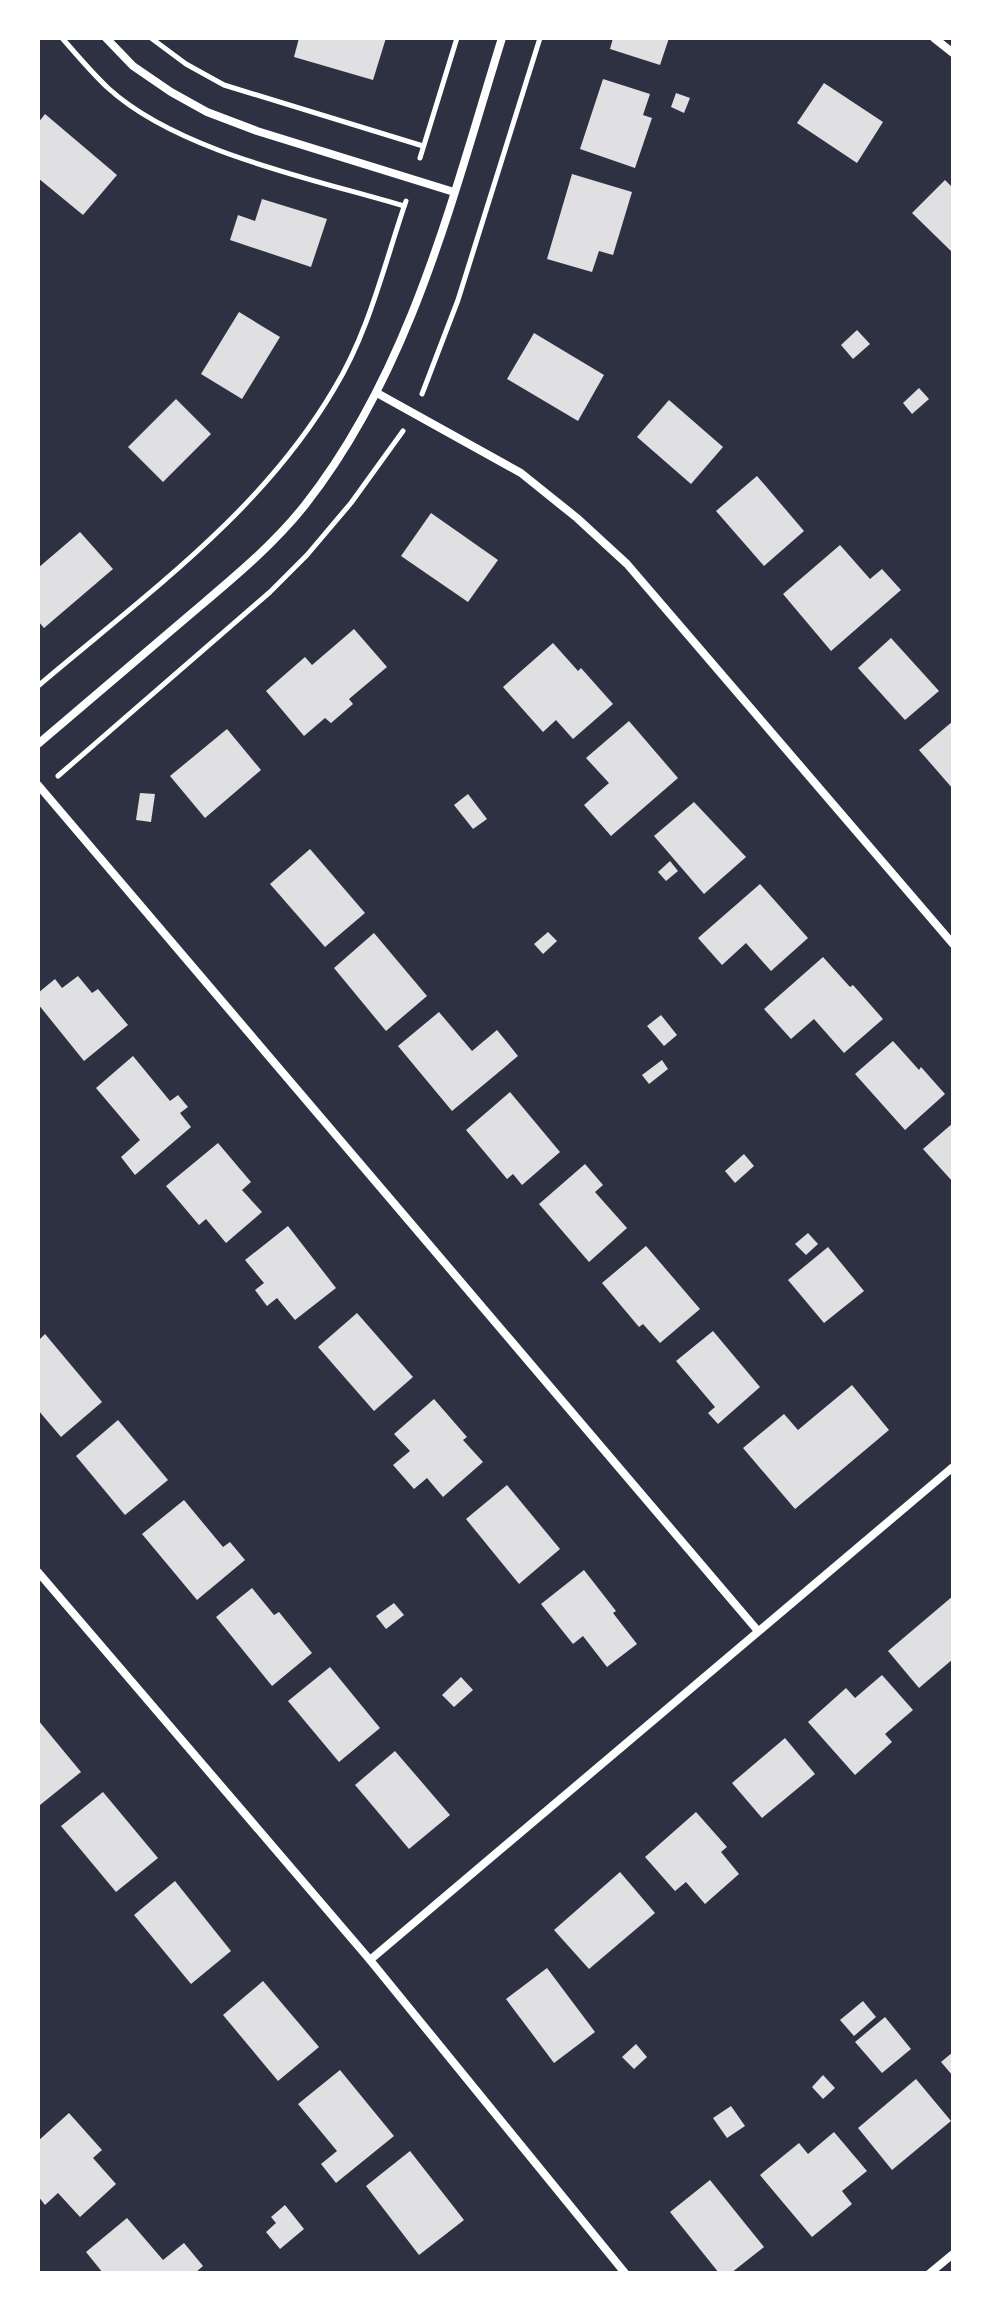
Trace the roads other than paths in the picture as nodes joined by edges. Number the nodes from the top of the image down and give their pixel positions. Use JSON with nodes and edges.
{"nodes":[{"id":1,"x":106,"y":38,"type":"edge"},
{"id":2,"x":502,"y":38,"type":"edge"},
{"id":3,"x":934,"y":38,"type":"edge"},
{"id":4,"x":953,"y":53,"type":"edge"},
{"id":5,"x":454,"y":192,"type":"junction"},
{"id":6,"x":377,"y":393,"type":"junction"},
{"id":7,"x":38,"y":744,"type":"edge"},
{"id":8,"x":38,"y":785,"type":"edge"},
{"id":9,"x":953,"y":944,"type":"edge"},
{"id":10,"x":953,"y":1467,"type":"edge"},
{"id":11,"x":38,"y":1572,"type":"edge"},
{"id":12,"x":758,"y":1631,"type":"junction"},
{"id":13,"x":370,"y":1960,"type":"junction"},
{"id":14,"x":953,"y":2254,"type":"edge"},
{"id":15,"x":625,"y":2273,"type":"edge"},
{"id":16,"x":930,"y":2273,"type":"edge"}],
"edges":[{"from":1,"to":5,"type":"street"},
{"from":2,"to":5,"type":"street"},
{"from":3,"to":4,"type":"street"},
{"from":5,"to":6,"type":"street"},
{"from":6,"to":7,"type":"street"},
{"from":6,"to":9,"type":"street"},
{"from":8,"to":12,"type":"street"},
{"from":10,"to":12,"type":"street"},
{"from":11,"to":13,"type":"street"},
{"from":12,"to":13,"type":"street"},
{"from":13,"to":15,"type":"street"},
{"from":14,"to":16,"type":"street"}]}
